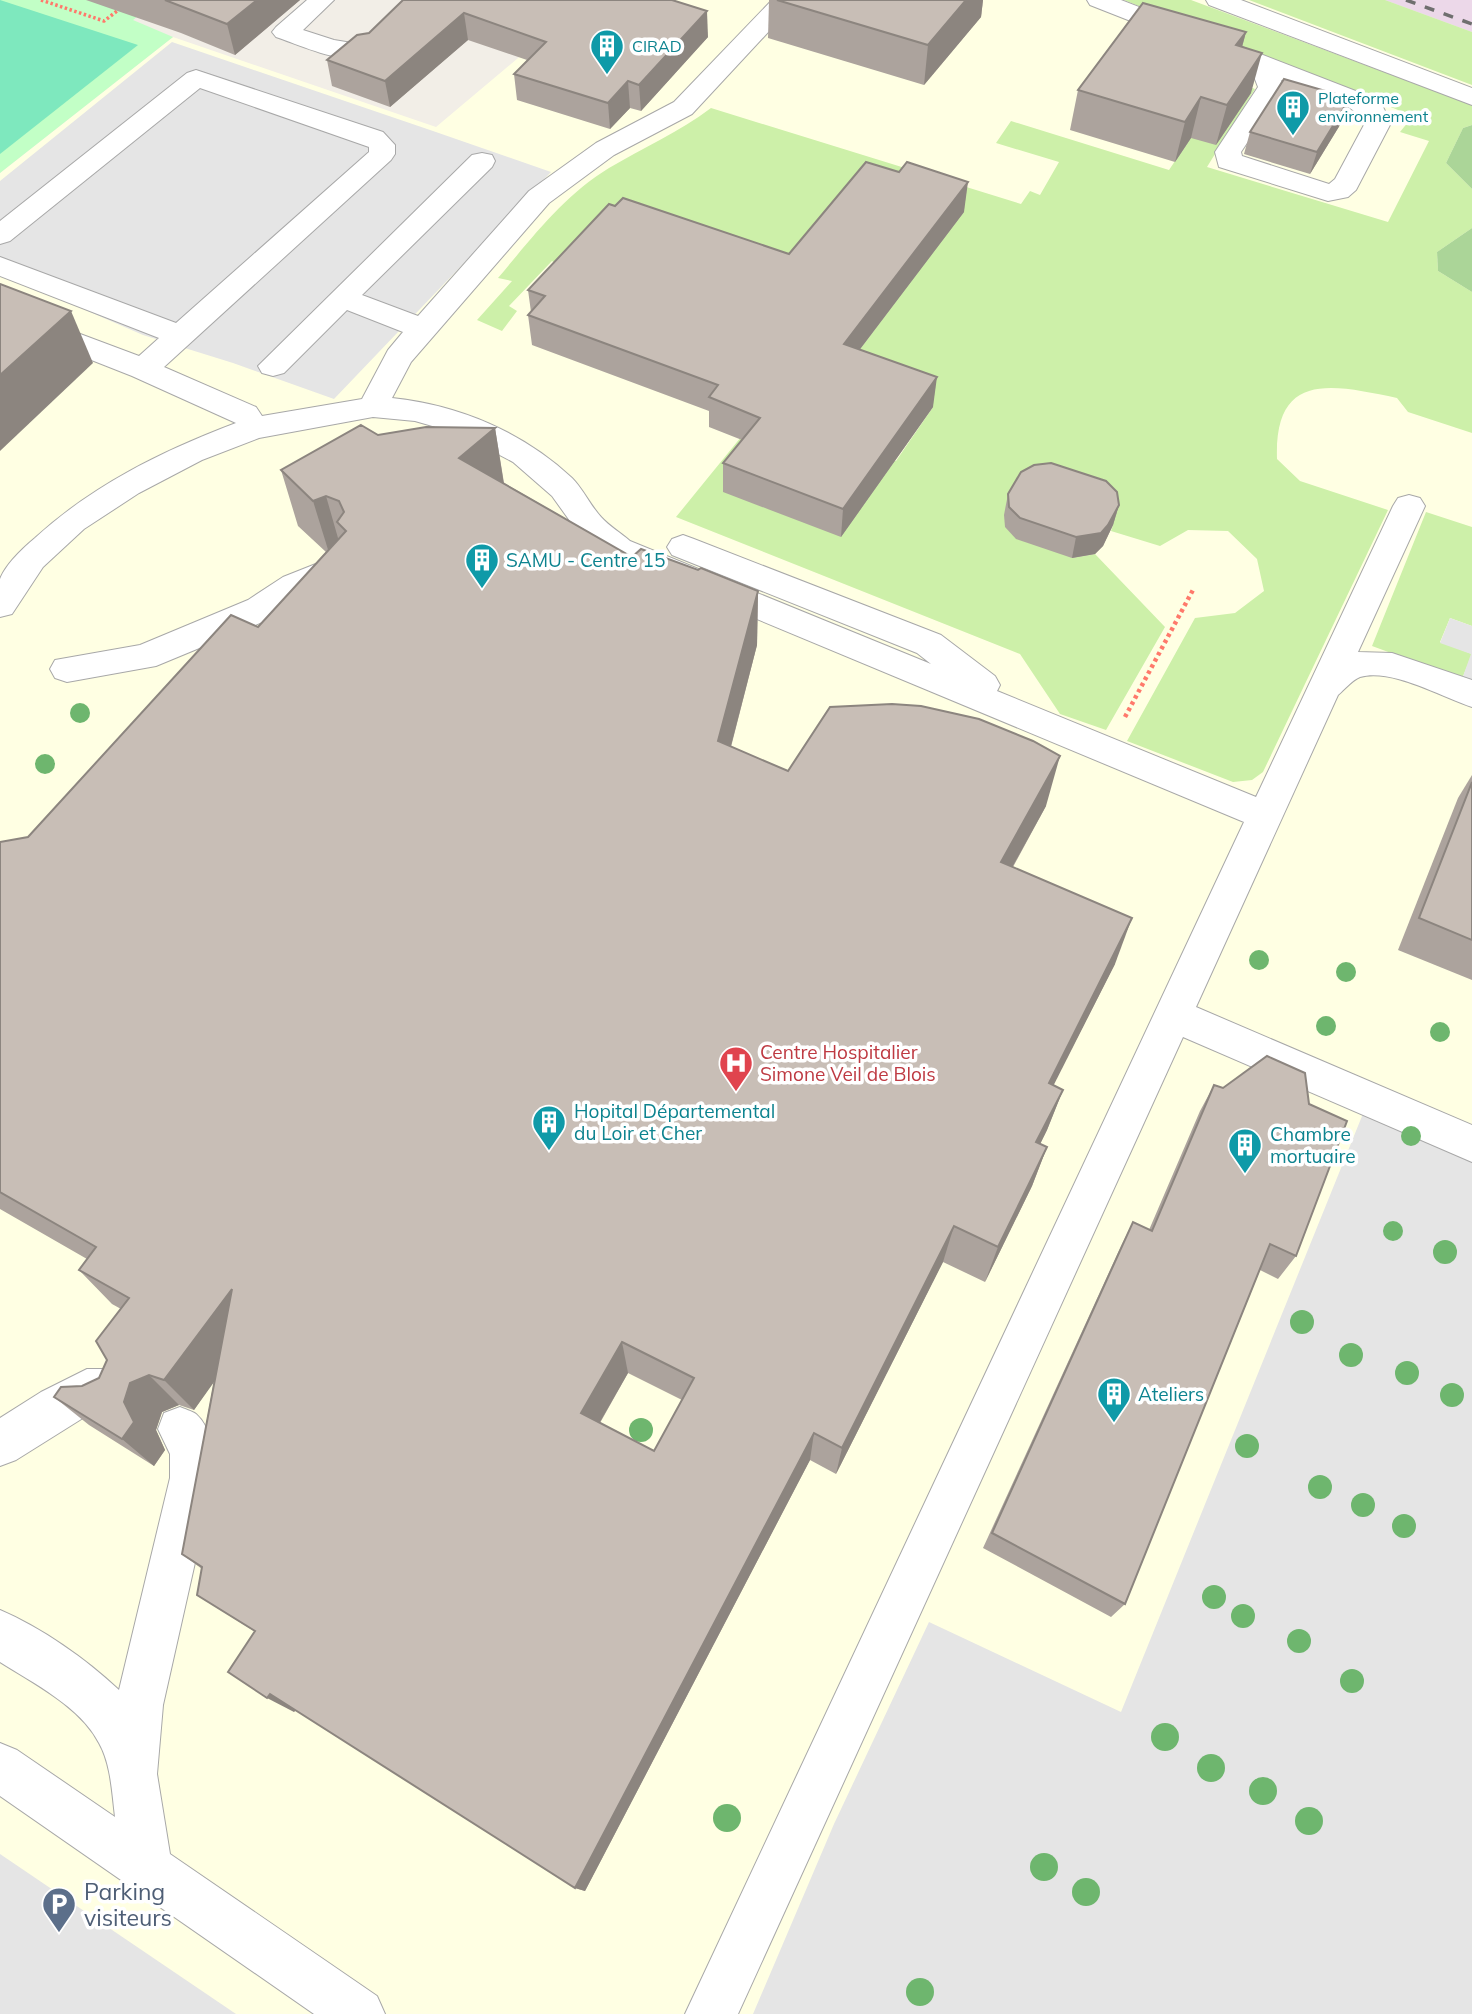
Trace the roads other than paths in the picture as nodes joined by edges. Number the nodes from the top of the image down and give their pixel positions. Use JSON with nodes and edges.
{"nodes":[{"id":1,"x":322,"y":0,"type":"edge"},
{"id":2,"x":422,"y":0,"type":"edge"},
{"id":3,"x":786,"y":0,"type":"edge"},
{"id":4,"x":1098,"y":0,"type":"edge"},
{"id":5,"x":1218,"y":0,"type":"edge"},
{"id":6,"x":1254,"y":61,"type":"junction"},
{"id":7,"x":1472,"y":97,"type":"edge"},
{"id":8,"x":482,"y":161,"type":"dead end"},
{"id":9,"x":0,"y":235,"type":"edge"},
{"id":10,"x":0,"y":266,"type":"edge"},
{"id":11,"x":342,"y":298,"type":"junction"},
{"id":12,"x":0,"y":313,"type":"edge"},
{"id":13,"x":423,"y":329,"type":"junction"},
{"id":14,"x":179,"y":335,"type":"junction"},
{"id":15,"x":273,"y":366,"type":"dead end"},
{"id":16,"x":143,"y":369,"type":"junction"},
{"id":17,"x":373,"y":407,"type":"junction"},
{"id":18,"x":254,"y":428,"type":"junction"},
{"id":19,"x":1409,"y":506,"type":"dead end"},
{"id":20,"x":341,"y":566,"type":"edge"},
{"id":21,"x":0,"y":606,"type":"edge"},
{"id":22,"x":67,"y":669,"type":"dead end"},
{"id":23,"x":1325,"y":687,"type":"junction"},
{"id":24,"x":1472,"y":694,"type":"edge"},
{"id":25,"x":1266,"y":816,"type":"junction"},
{"id":26,"x":1174,"y":1015,"type":"junction"},
{"id":27,"x":1472,"y":1144,"type":"edge"},
{"id":28,"x":115,"y":1391,"type":"edge"},
{"id":29,"x":180,"y":1429,"type":"dead end"},
{"id":30,"x":0,"y":1444,"type":"edge"},
{"id":31,"x":0,"y":1634,"type":"edge"},
{"id":32,"x":0,"y":1767,"type":"edge"},
{"id":33,"x":133,"y":1774,"type":"junction"},
{"id":34,"x":147,"y":1870,"type":"junction"},
{"id":35,"x":359,"y":2014,"type":"edge"},
{"id":36,"x":711,"y":2014,"type":"edge"}],
"edges":[{"from":1,"to":2,"type":"street"},
{"from":3,"to":13,"type":"street"},
{"from":4,"to":6,"type":"street"},
{"from":5,"to":7,"type":"street"},
{"from":6,"to":6,"type":"street"},
{"from":8,"to":11,"type":"street"},
{"from":9,"to":14,"type":"street"},
{"from":10,"to":14,"type":"street"},
{"from":11,"to":13,"type":"street"},
{"from":11,"to":15,"type":"street"},
{"from":12,"to":16,"type":"street"},
{"from":13,"to":17,"type":"street"},
{"from":14,"to":16,"type":"street"},
{"from":16,"to":18,"type":"street"},
{"from":17,"to":18,"type":"street"},
{"from":17,"to":25,"type":"street"},
{"from":18,"to":21,"type":"street"},
{"from":19,"to":23,"type":"street"},
{"from":20,"to":22,"type":"street"},
{"from":23,"to":24,"type":"street"},
{"from":23,"to":25,"type":"street"},
{"from":25,"to":26,"type":"street"},
{"from":26,"to":27,"type":"street"},
{"from":26,"to":36,"type":"street"},
{"from":28,"to":30,"type":"street"},
{"from":29,"to":33,"type":"street"},
{"from":31,"to":33,"type":"street"},
{"from":32,"to":34,"type":"street"},
{"from":33,"to":34,"type":"street"},
{"from":34,"to":35,"type":"street"}]}
